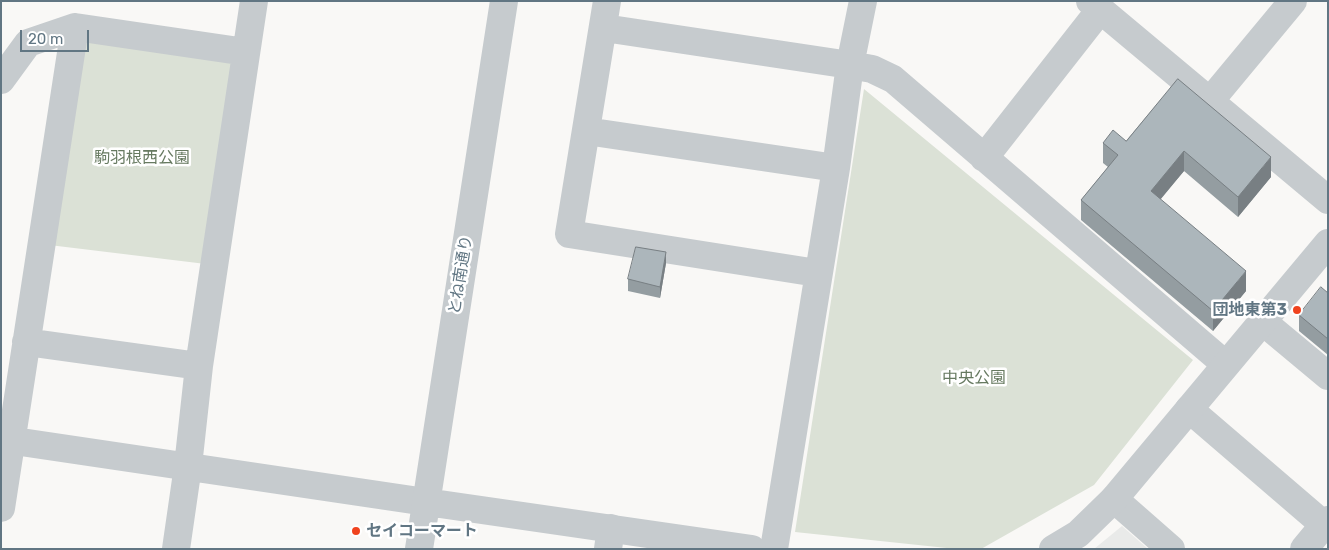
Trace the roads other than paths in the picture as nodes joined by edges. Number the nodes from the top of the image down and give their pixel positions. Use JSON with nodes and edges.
{"nodes":[{"id":1,"x":254,"y":1,"type":"edge"},
{"id":2,"x":504,"y":1,"type":"edge"},
{"id":3,"x":608,"y":1,"type":"edge"},
{"id":4,"x":862,"y":1,"type":"edge"},
{"id":5,"x":1293,"y":1,"type":"edge"},
{"id":6,"x":1095,"y":6,"type":"edge"},
{"id":7,"x":75,"y":27,"type":"junction"},
{"id":8,"x":604,"y":28,"type":"junction"},
{"id":9,"x":246,"y":52,"type":"junction"},
{"id":10,"x":850,"y":65,"type":"junction"},
{"id":11,"x":1,"y":80,"type":"edge"},
{"id":12,"x":1210,"y":101,"type":"junction"},
{"id":13,"x":586,"y":131,"type":"junction"},
{"id":14,"x":984,"y":158,"type":"junction"},
{"id":15,"x":836,"y":168,"type":"junction"},
{"id":16,"x":1328,"y":200,"type":"edge"},
{"id":17,"x":1328,"y":243,"type":"edge"},
{"id":18,"x":817,"y":273,"type":"junction"},
{"id":19,"x":1262,"y":321,"type":"junction"},
{"id":20,"x":26,"y":342,"type":"junction"},
{"id":21,"x":1225,"y":364,"type":"junction"},
{"id":22,"x":199,"y":366,"type":"junction"},
{"id":23,"x":1328,"y":376,"type":"edge"},
{"id":24,"x":1188,"y":409,"type":"junction"},
{"id":25,"x":6,"y":440,"type":"edge"},
{"id":26,"x":188,"y":466,"type":"junction"},
{"id":27,"x":1114,"y":499,"type":"junction"},
{"id":28,"x":426,"y":502,"type":"junction"},
{"id":29,"x":1,"y":508,"type":"edge"},
{"id":30,"x":1326,"y":523,"type":"edge"},
{"id":31,"x":610,"y":538,"type":"edge"},
{"id":32,"x":176,"y":549,"type":"edge"},
{"id":33,"x":419,"y":549,"type":"edge"},
{"id":34,"x":752,"y":549,"type":"edge"},
{"id":35,"x":774,"y":549,"type":"edge"},
{"id":36,"x":1053,"y":549,"type":"edge"},
{"id":37,"x":1171,"y":549,"type":"edge"},
{"id":38,"x":1304,"y":549,"type":"edge"}],
"edges":[{"from":1,"to":9,"type":"street"},
{"from":2,"to":28,"type":"street","name":"とね南通り"},
{"from":3,"to":8,"type":"street"},
{"from":4,"to":10,"type":"street"},
{"from":5,"to":12,"type":"street"},
{"from":6,"to":12,"type":"street"},
{"from":6,"to":14,"type":"street"},
{"from":7,"to":9,"type":"street"},
{"from":7,"to":11,"type":"street"},
{"from":7,"to":20,"type":"street"},
{"from":8,"to":10,"type":"street"},
{"from":8,"to":13,"type":"street"},
{"from":9,"to":22,"type":"street"},
{"from":10,"to":14,"type":"street"},
{"from":10,"to":15,"type":"street"},
{"from":12,"to":16,"type":"street"},
{"from":13,"to":15,"type":"street"},
{"from":13,"to":18,"type":"street"},
{"from":14,"to":21,"type":"street"},
{"from":15,"to":18,"type":"street"},
{"from":17,"to":19,"type":"street"},
{"from":18,"to":35,"type":"street"},
{"from":19,"to":21,"type":"street"},
{"from":19,"to":23,"type":"street"},
{"from":20,"to":22,"type":"street"},
{"from":20,"to":25,"type":"street"},
{"from":21,"to":24,"type":"street"},
{"from":22,"to":26,"type":"street"},
{"from":24,"to":27,"type":"street"},
{"from":24,"to":30,"type":"street"},
{"from":25,"to":26,"type":"street"},
{"from":25,"to":29,"type":"street"},
{"from":26,"to":28,"type":"street"},
{"from":26,"to":32,"type":"street"},
{"from":27,"to":36,"type":"street"},
{"from":27,"to":37,"type":"street"},
{"from":28,"to":31,"type":"street"},
{"from":28,"to":33,"type":"street","name":"とね南通り"},
{"from":30,"to":38,"type":"street"},
{"from":31,"to":34,"type":"street"}]}
